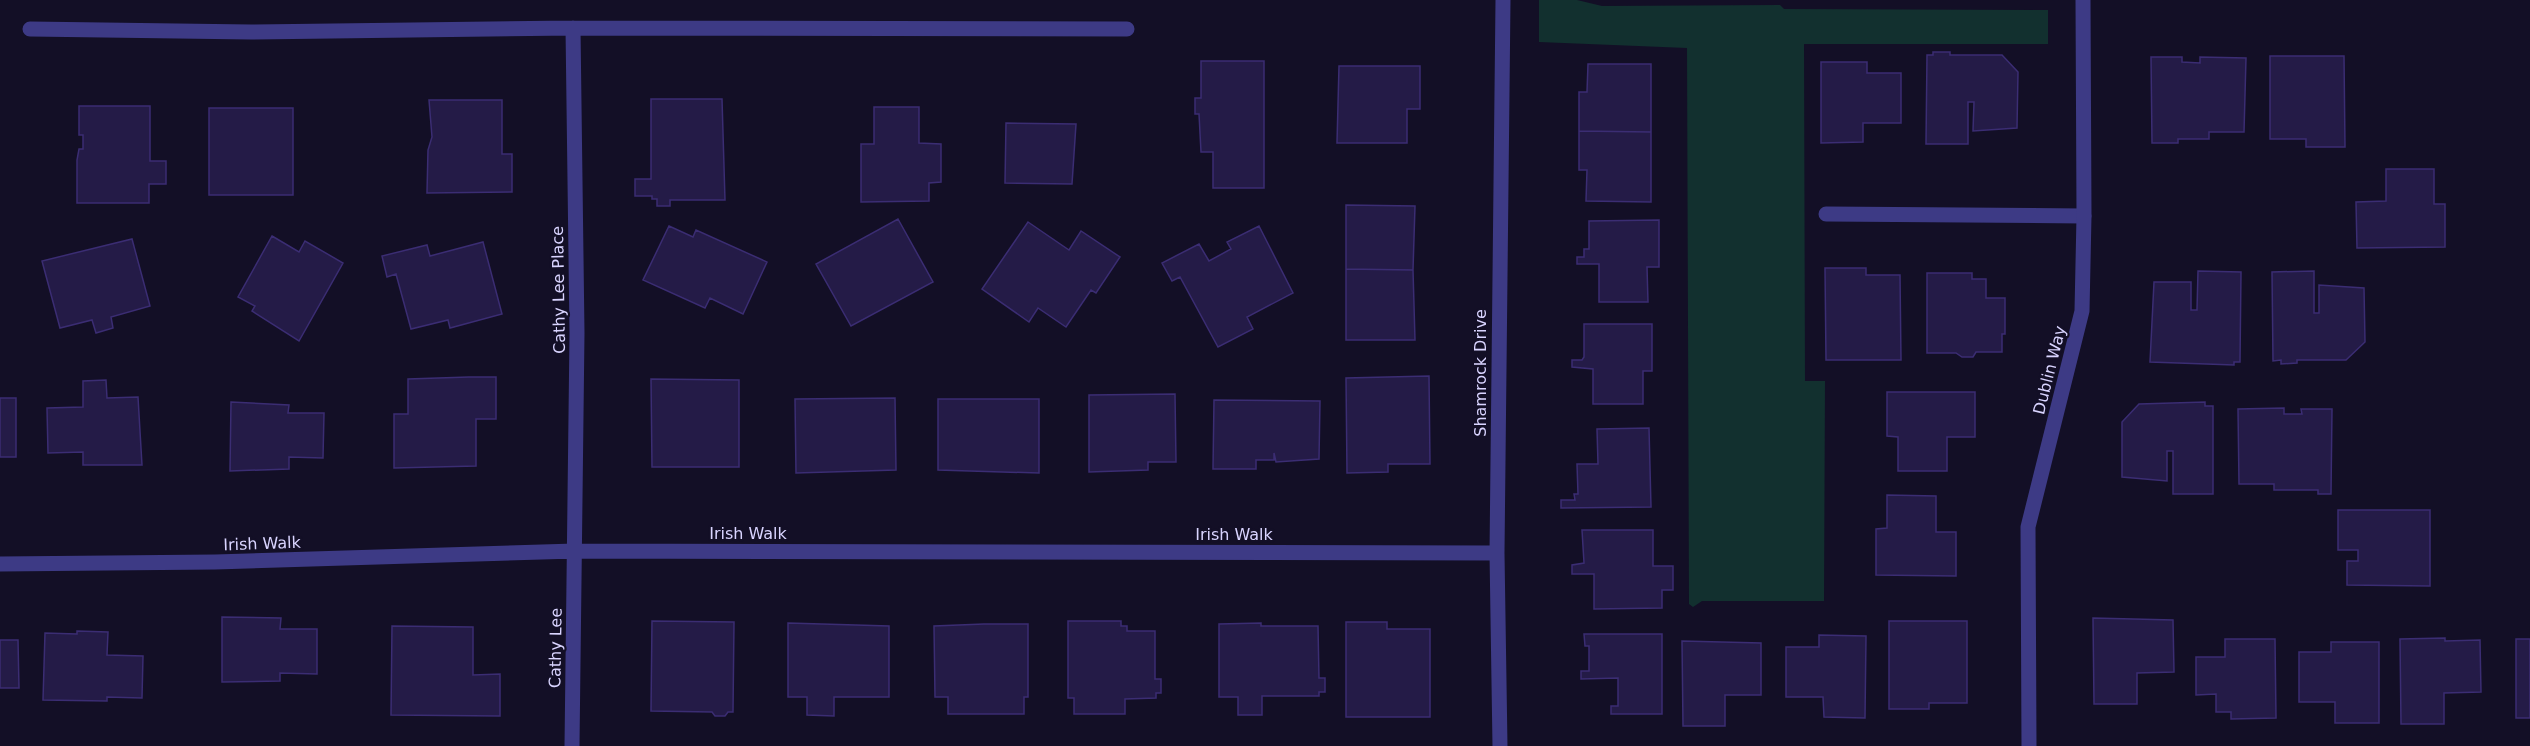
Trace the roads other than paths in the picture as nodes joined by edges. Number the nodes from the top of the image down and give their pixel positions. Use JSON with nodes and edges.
{"nodes":[{"id":1,"x":1503,"y":0,"type":"edge"},
{"id":2,"x":2083,"y":0,"type":"edge"},
{"id":3,"x":573,"y":28,"type":"junction"},
{"id":4,"x":30,"y":29,"type":"dead end"},
{"id":5,"x":1127,"y":29,"type":"dead end"},
{"id":6,"x":1826,"y":214,"type":"dead end"},
{"id":7,"x":2084,"y":216,"type":"junction"},
{"id":8,"x":575,"y":551,"type":"junction"},
{"id":9,"x":1497,"y":553,"type":"junction"},
{"id":10,"x":0,"y":564,"type":"edge"},
{"id":11,"x":572,"y":746,"type":"edge"},
{"id":12,"x":1500,"y":746,"type":"edge"},
{"id":13,"x":2029,"y":746,"type":"edge"}],
"edges":[{"from":1,"to":9,"type":"street","name":"Shamrock Drive"},
{"from":2,"to":7,"type":"street","name":"Dublin Way"},
{"from":3,"to":4,"type":"street"},
{"from":3,"to":5,"type":"street"},
{"from":3,"to":8,"type":"street","name":"Cathy Lee Place"},
{"from":6,"to":7,"type":"street"},
{"from":7,"to":13,"type":"street","name":"Dublin Way"},
{"from":8,"to":9,"type":"street","name":"Irish Walk"},
{"from":8,"to":10,"type":"street","name":"Irish Walk"},
{"from":8,"to":11,"type":"street","name":"Cathy Lee"},
{"from":9,"to":12,"type":"street","name":"Shamrock Drive"}]}
